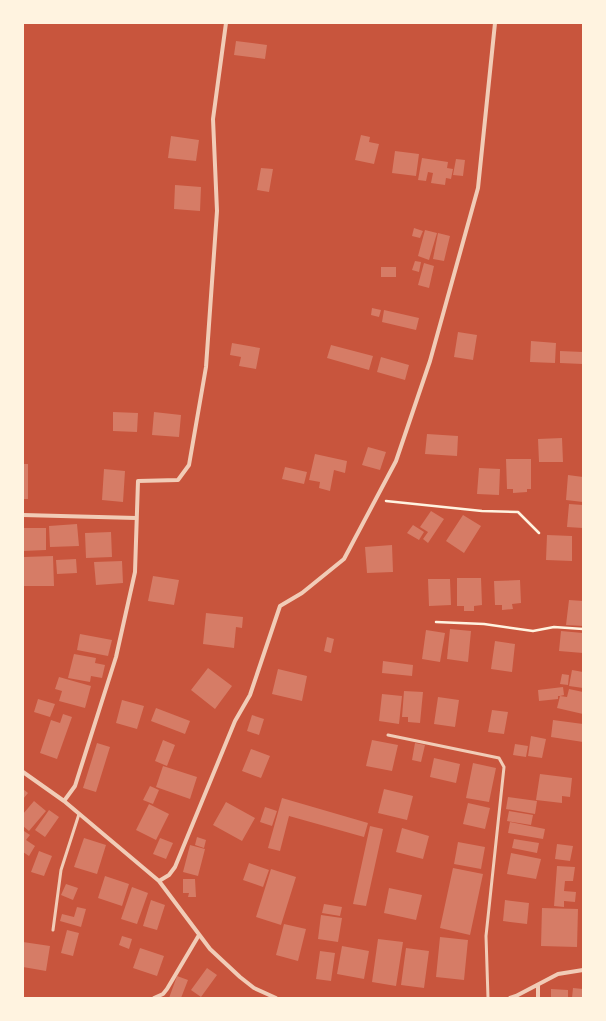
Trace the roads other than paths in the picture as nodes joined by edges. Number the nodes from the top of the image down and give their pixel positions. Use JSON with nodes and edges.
{"nodes":[{"id":1,"x":226,"y":23,"type":"edge"},
{"id":2,"x":494,"y":23,"type":"edge"},
{"id":3,"x":23,"y":515,"type":"edge"},
{"id":4,"x":136,"y":518,"type":"junction"},
{"id":5,"x":388,"y":736,"type":"dead end"},
{"id":6,"x":23,"y":772,"type":"edge"},
{"id":7,"x":64,"y":801,"type":"junction"},
{"id":8,"x":79,"y":814,"type":"junction"},
{"id":9,"x":159,"y":881,"type":"junction"},
{"id":10,"x":53,"y":930,"type":"dead end"},
{"id":11,"x":199,"y":935,"type":"junction"},
{"id":12,"x":583,"y":970,"type":"edge"},
{"id":13,"x":538,"y":985,"type":"junction"},
{"id":14,"x":154,"y":998,"type":"edge"},
{"id":15,"x":276,"y":998,"type":"edge"},
{"id":16,"x":488,"y":998,"type":"edge"},
{"id":17,"x":510,"y":998,"type":"edge"},
{"id":18,"x":538,"y":998,"type":"edge"}],
"edges":[{"from":1,"to":4,"type":"street"},
{"from":2,"to":9,"type":"street"},
{"from":3,"to":4,"type":"street"},
{"from":4,"to":7,"type":"street"},
{"from":5,"to":16,"type":"lane"},
{"from":6,"to":7,"type":"street"},
{"from":7,"to":8,"type":"street"},
{"from":8,"to":9,"type":"street"},
{"from":8,"to":10,"type":"lane"},
{"from":9,"to":11,"type":"street"},
{"from":11,"to":14,"type":"street"},
{"from":11,"to":15,"type":"street"},
{"from":12,"to":13,"type":"street"},
{"from":13,"to":17,"type":"street"},
{"from":13,"to":18,"type":"street"}]}
